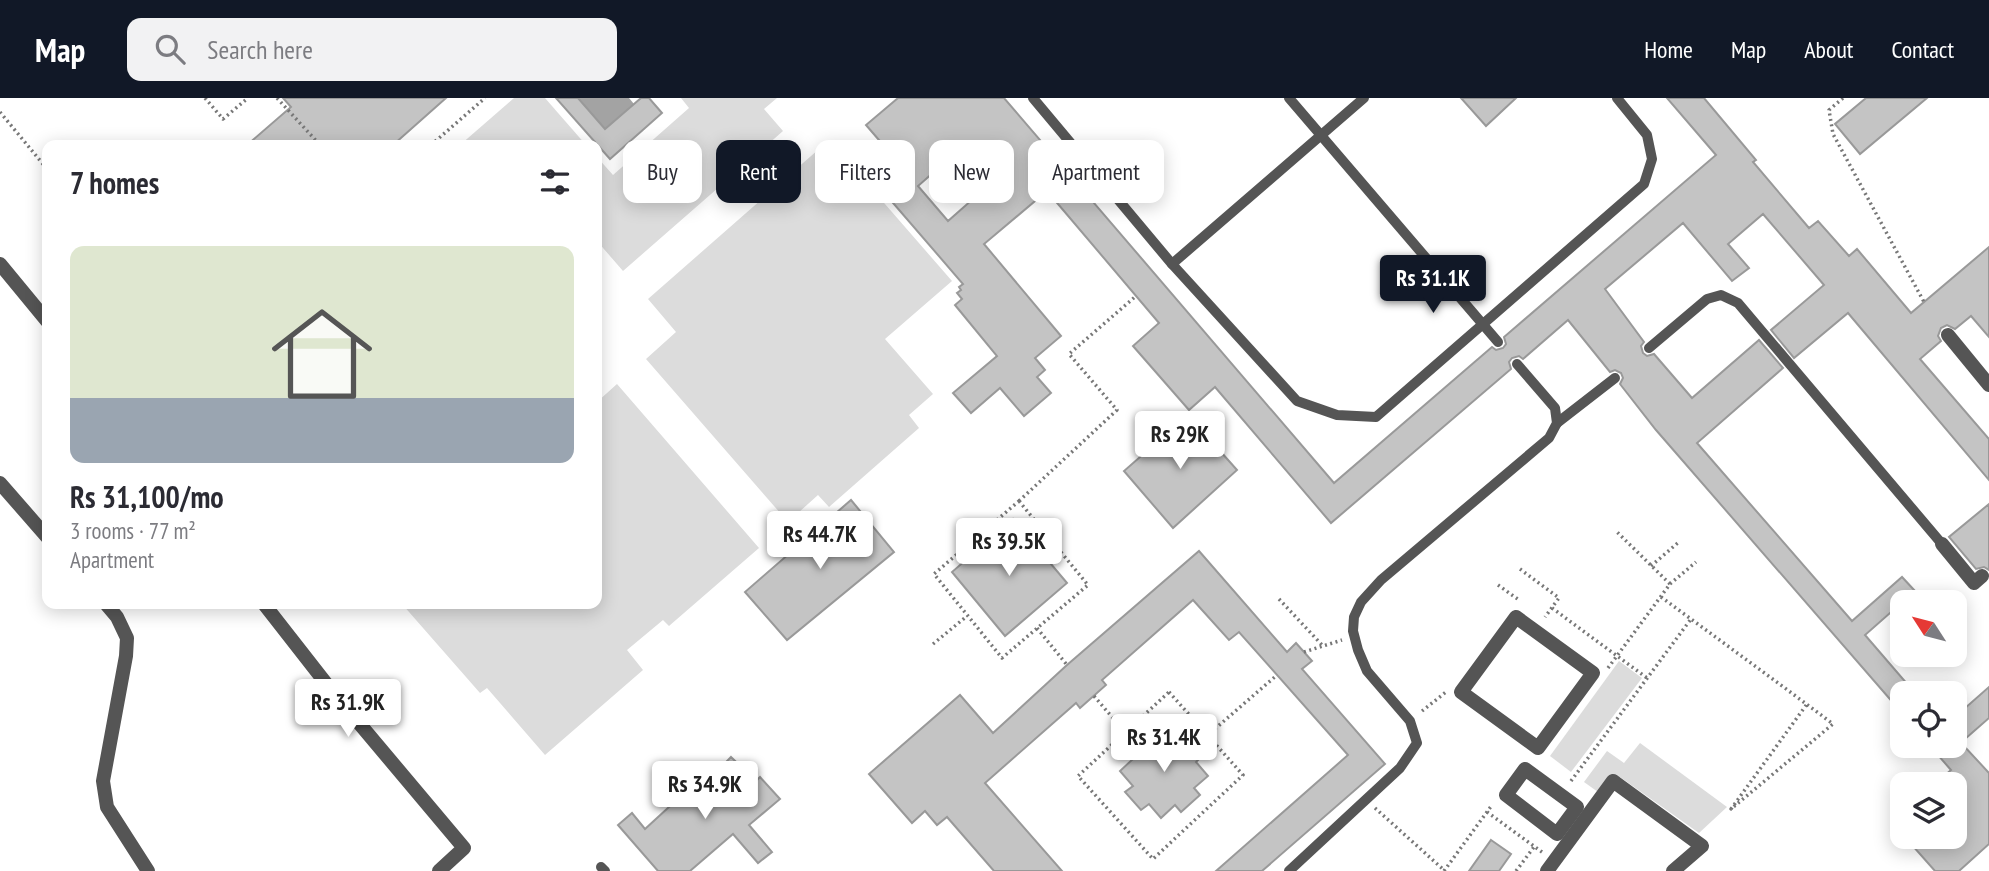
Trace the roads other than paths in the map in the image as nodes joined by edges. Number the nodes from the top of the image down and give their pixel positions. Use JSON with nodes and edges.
{"nodes":[{"id":1,"x":1033,"y":98,"type":"edge"},
{"id":2,"x":1289,"y":98,"type":"edge"},
{"id":3,"x":1364,"y":98,"type":"edge"},
{"id":4,"x":1617,"y":98,"type":"edge"},
{"id":5,"x":1320,"y":135,"type":"junction"},
{"id":6,"x":0,"y":264,"type":"edge"},
{"id":7,"x":1172,"y":264,"type":"junction"},
{"id":8,"x":42,"y":314,"type":"edge"},
{"id":9,"x":1483,"y":325,"type":"junction"},
{"id":10,"x":1948,"y":335,"type":"dead end"},
{"id":11,"x":1498,"y":342,"type":"dead end"},
{"id":12,"x":1649,"y":348,"type":"dead end"},
{"id":13,"x":1517,"y":364,"type":"dead end"},
{"id":14,"x":1615,"y":378,"type":"dead end"},
{"id":15,"x":1989,"y":385,"type":"edge"},
{"id":16,"x":1557,"y":423,"type":"junction"},
{"id":17,"x":0,"y":483,"type":"edge"},
{"id":18,"x":42,"y":531,"type":"edge"},
{"id":19,"x":1942,"y":544,"type":"joint"},
{"id":20,"x":1982,"y":576,"type":"dead end"},
{"id":21,"x":110,"y":609,"type":"edge"},
{"id":22,"x":268,"y":609,"type":"edge"},
{"id":23,"x":1461,"y":692,"type":"joint"},
{"id":24,"x":1506,"y":795,"type":"joint"},
{"id":25,"x":1550,"y":866,"type":"edge"},
{"id":26,"x":148,"y":871,"type":"edge"},
{"id":27,"x":439,"y":871,"type":"edge"},
{"id":28,"x":1289,"y":871,"type":"edge"},
{"id":29,"x":1673,"y":871,"type":"edge"}],
"edges":[{"from":1,"to":7,"type":"lane"},
{"from":2,"to":5,"type":"lane"},
{"from":3,"to":5,"type":"lane"},
{"from":4,"to":9,"type":"lane"},
{"from":5,"to":7,"type":"lane"},
{"from":5,"to":9,"type":"lane"},
{"from":6,"to":8,"type":"street"},
{"from":7,"to":9,"type":"lane"},
{"from":9,"to":11,"type":"lane"},
{"from":10,"to":15,"type":"street"},
{"from":12,"to":19,"type":"lane"},
{"from":13,"to":16,"type":"lane"},
{"from":14,"to":16,"type":"lane"},
{"from":16,"to":28,"type":"lane"},
{"from":17,"to":18,"type":"street"},
{"from":19,"to":20,"type":"street"},
{"from":21,"to":26,"type":"street"},
{"from":22,"to":27,"type":"street"},
{"from":23,"to":23,"type":"street"},
{"from":24,"to":24,"type":"street"},
{"from":25,"to":29,"type":"street"}]}
